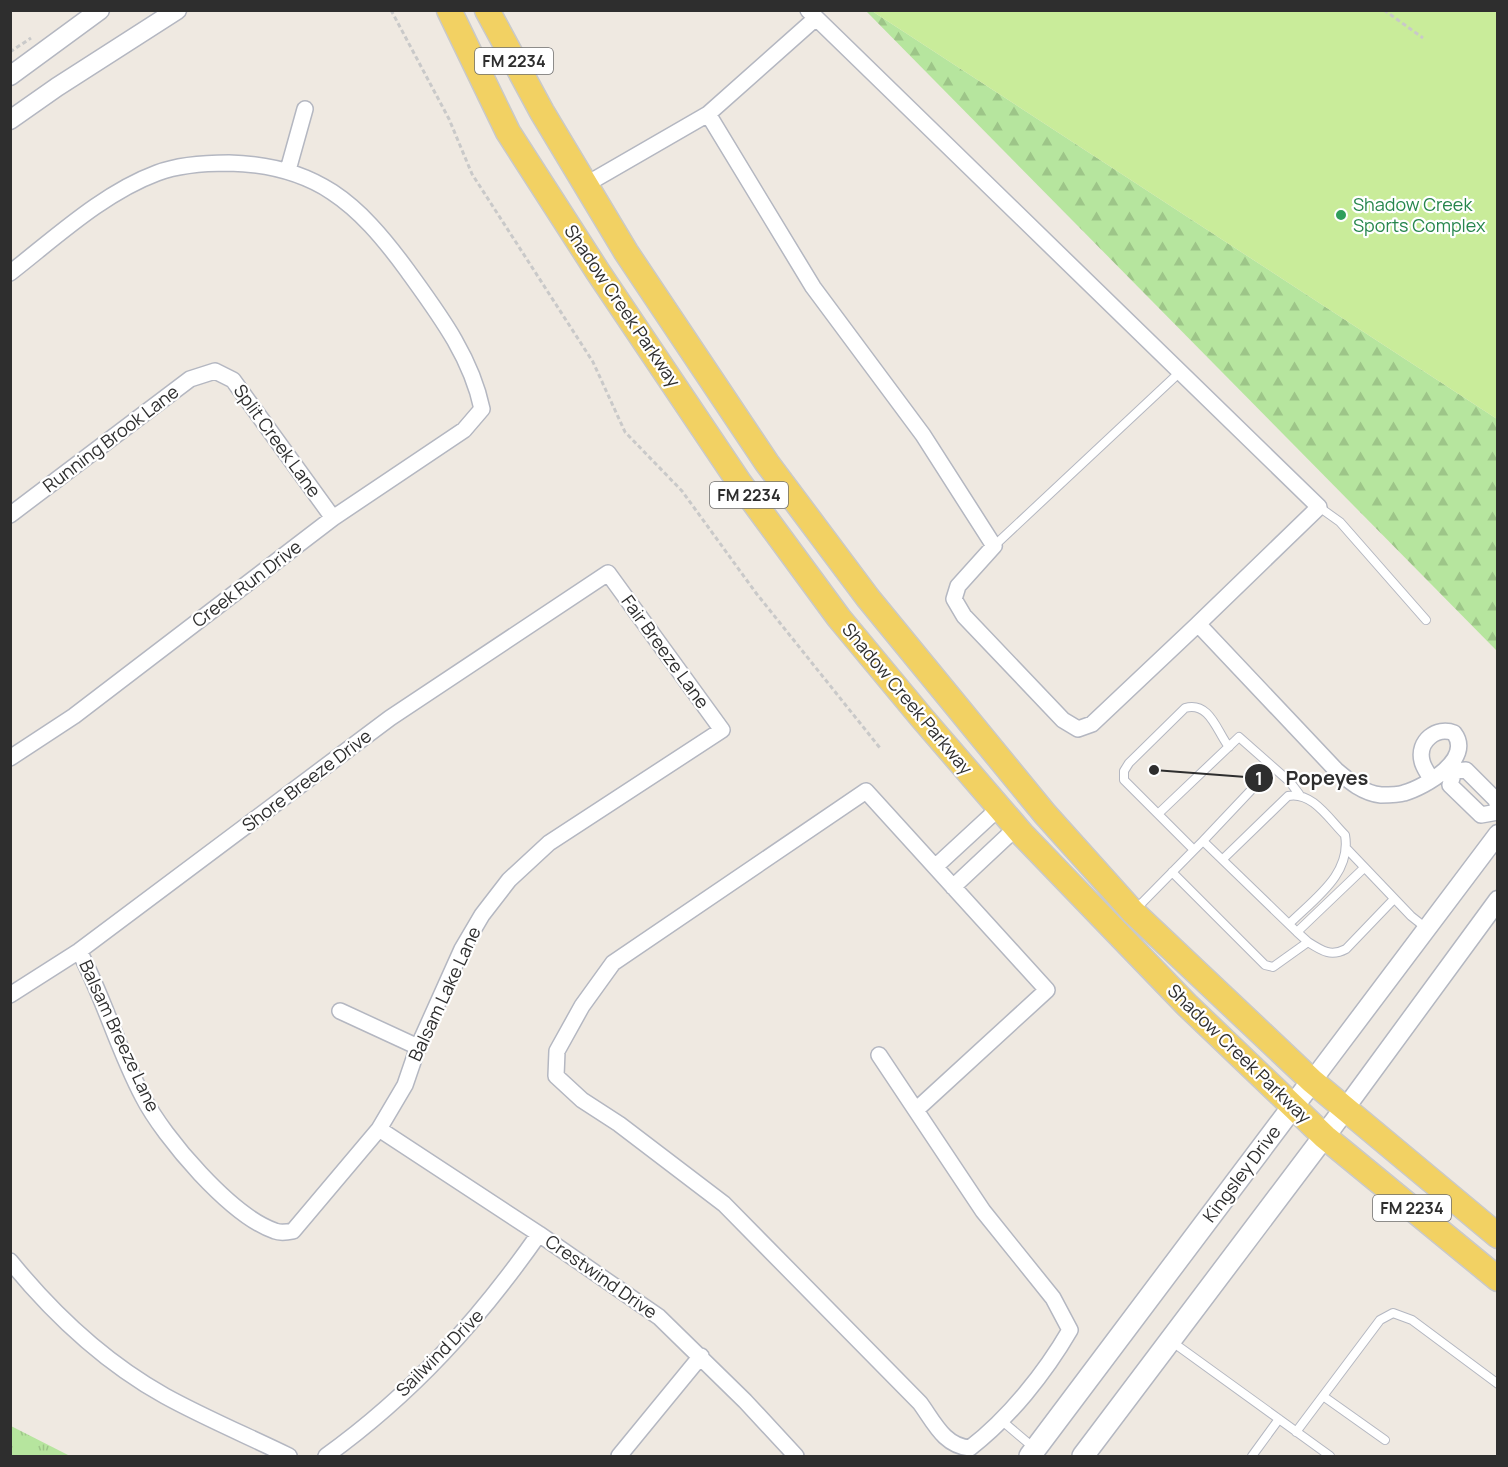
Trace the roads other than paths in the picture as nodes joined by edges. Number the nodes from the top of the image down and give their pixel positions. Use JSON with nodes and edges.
{"nodes":[{"id":1,"x":100,"y":10,"type":"edge"},
{"id":2,"x":177,"y":10,"type":"edge"},
{"id":3,"x":449,"y":10,"type":"edge"},
{"id":4,"x":487,"y":10,"type":"edge"},
{"id":5,"x":812,"y":14,"type":"edge"},
{"id":6,"x":10,"y":76,"type":"edge"},
{"id":7,"x":305,"y":109,"type":"dead end"},
{"id":8,"x":708,"y":114,"type":"junction"},
{"id":9,"x":10,"y":120,"type":"edge"},
{"id":10,"x":288,"y":170,"type":"junction"},
{"id":11,"x":585,"y":185,"type":"junction"},
{"id":12,"x":10,"y":273,"type":"edge"},
{"id":13,"x":216,"y":371,"type":"joint"},
{"id":14,"x":1180,"y":372,"type":"junction"},
{"id":15,"x":1319,"y":507,"type":"junction"},
{"id":16,"x":10,"y":515,"type":"edge"},
{"id":17,"x":333,"y":518,"type":"junction"},
{"id":18,"x":994,"y":546,"type":"junction"},
{"id":19,"x":608,"y":573,"type":"joint"},
{"id":20,"x":1426,"y":620,"type":"dead end"},
{"id":21,"x":1198,"y":624,"type":"junction"},
{"id":22,"x":722,"y":730,"type":"joint"},
{"id":23,"x":1229,"y":747,"type":"junction"},
{"id":24,"x":10,"y":758,"type":"edge"},
{"id":25,"x":1272,"y":768,"type":"junction"},
{"id":26,"x":1452,"y":769,"type":"junction"},
{"id":27,"x":1431,"y":779,"type":"junction"},
{"id":28,"x":1299,"y":794,"type":"junction"},
{"id":29,"x":1497,"y":807,"type":"edge"},
{"id":30,"x":999,"y":808,"type":"junction"},
{"id":31,"x":1497,"y":812,"type":"edge"},
{"id":32,"x":1158,"y":814,"type":"junction"},
{"id":33,"x":1016,"y":828,"type":"junction"},
{"id":34,"x":1497,"y":834,"type":"edge"},
{"id":35,"x":1203,"y":841,"type":"junction"},
{"id":36,"x":1346,"y":848,"type":"junction"},
{"id":37,"x":1194,"y":850,"type":"junction"},
{"id":38,"x":1223,"y":859,"type":"junction"},
{"id":39,"x":935,"y":867,"type":"junction"},
{"id":40,"x":1364,"y":868,"type":"junction"},
{"id":41,"x":1172,"y":872,"type":"junction"},
{"id":42,"x":953,"y":887,"type":"junction"},
{"id":43,"x":1394,"y":900,"type":"junction"},
{"id":44,"x":1497,"y":900,"type":"edge"},
{"id":45,"x":1133,"y":912,"type":"junction"},
{"id":46,"x":1289,"y":924,"type":"junction"},
{"id":47,"x":1427,"y":929,"type":"junction"},
{"id":48,"x":1298,"y":932,"type":"junction"},
{"id":49,"x":1308,"y":942,"type":"junction"},
{"id":50,"x":79,"y":951,"type":"junction"},
{"id":51,"x":10,"y":995,"type":"edge"},
{"id":52,"x":340,"y":1011,"type":"dead end"},
{"id":53,"x":418,"y":1047,"type":"junction"},
{"id":54,"x":879,"y":1055,"type":"dead end"},
{"id":55,"x":1312,"y":1082,"type":"junction"},
{"id":56,"x":1293,"y":1106,"type":"junction"},
{"id":57,"x":916,"y":1110,"type":"junction"},
{"id":58,"x":1344,"y":1110,"type":"junction"},
{"id":59,"x":379,"y":1129,"type":"junction"},
{"id":60,"x":1325,"y":1137,"type":"junction"},
{"id":61,"x":293,"y":1231,"type":"joint"},
{"id":62,"x":539,"y":1234,"type":"junction"},
{"id":63,"x":1497,"y":1236,"type":"edge"},
{"id":64,"x":10,"y":1261,"type":"edge"},
{"id":65,"x":1497,"y":1279,"type":"edge"},
{"id":66,"x":1170,"y":1340,"type":"junction"},
{"id":67,"x":701,"y":1356,"type":"junction"},
{"id":68,"x":1497,"y":1384,"type":"edge"},
{"id":69,"x":1323,"y":1396,"type":"junction"},
{"id":70,"x":1279,"y":1419,"type":"junction"},
{"id":71,"x":1001,"y":1420,"type":"junction"},
{"id":72,"x":1296,"y":1432,"type":"junction"},
{"id":73,"x":1385,"y":1440,"type":"dead end"},
{"id":74,"x":1037,"y":1454,"type":"edge"},
{"id":75,"x":289,"y":1456,"type":"edge"},
{"id":76,"x":326,"y":1456,"type":"edge"},
{"id":77,"x":619,"y":1456,"type":"edge"},
{"id":78,"x":796,"y":1456,"type":"edge"},
{"id":79,"x":1083,"y":1456,"type":"edge"},
{"id":80,"x":1252,"y":1456,"type":"edge"},
{"id":81,"x":1330,"y":1456,"type":"edge"}],
"edges":[{"from":1,"to":6,"type":"street"},
{"from":2,"to":9,"type":"street"},
{"from":3,"to":30,"type":"main road","name":"Shadow Creek Parkway","number":"FM 2234"},
{"from":4,"to":11,"type":"main road","name":"Shadow Creek Parkway","number":"FM 2234"},
{"from":5,"to":8,"type":"street"},
{"from":5,"to":14,"type":"street"},
{"from":7,"to":10,"type":"street"},
{"from":8,"to":11,"type":"street"},
{"from":8,"to":18,"type":"street"},
{"from":10,"to":12,"type":"street"},
{"from":10,"to":17,"type":"street","name":"Creek Run Drive"},
{"from":11,"to":45,"type":"main road","name":"Shadow Creek Parkway","number":"FM 2234"},
{"from":13,"to":16,"type":"street","name":"Running Brook Lane"},
{"from":13,"to":17,"type":"street","name":"Split Creek Lane"},
{"from":14,"to":15,"type":"street"},
{"from":14,"to":18,"type":"lane"},
{"from":15,"to":20,"type":"lane"},
{"from":15,"to":21,"type":"street"},
{"from":17,"to":24,"type":"street","name":"Creek Run Drive"},
{"from":18,"to":21,"type":"street"},
{"from":19,"to":22,"type":"street","name":"Fair Breeze Lane"},
{"from":19,"to":50,"type":"street","name":"Shore Breeze Drive"},
{"from":21,"to":27,"type":"street"},
{"from":22,"to":53,"type":"street","name":"Balsam Lake Lane"},
{"from":23,"to":25,"type":"lane"},
{"from":23,"to":32,"type":"lane"},
{"from":23,"to":32,"type":"lane"},
{"from":25,"to":28,"type":"lane"},
{"from":25,"to":35,"type":"lane"},
{"from":26,"to":27,"type":"street"},
{"from":26,"to":27,"type":"street"},
{"from":26,"to":29,"type":"street"},
{"from":26,"to":31,"type":"street"},
{"from":28,"to":36,"type":"lane"},
{"from":28,"to":38,"type":"lane"},
{"from":30,"to":33,"type":"main road","name":"Shadow Creek Parkway","number":"FM 2234"},
{"from":30,"to":39,"type":"street"},
{"from":32,"to":37,"type":"lane"},
{"from":33,"to":42,"type":"street"},
{"from":33,"to":56,"type":"main road","name":"Shadow Creek Parkway","number":"FM 2234"},
{"from":34,"to":47,"type":"street","name":"Kingsley Drive"},
{"from":35,"to":37,"type":"lane"},
{"from":35,"to":38,"type":"lane"},
{"from":36,"to":40,"type":"lane"},
{"from":36,"to":46,"type":"lane"},
{"from":37,"to":41,"type":"lane"},
{"from":38,"to":46,"type":"lane"},
{"from":39,"to":42,"type":"street"},
{"from":39,"to":71,"type":"street"},
{"from":40,"to":43,"type":"lane"},
{"from":40,"to":48,"type":"lane"},
{"from":41,"to":45,"type":"lane"},
{"from":41,"to":49,"type":"lane"},
{"from":42,"to":57,"type":"street"},
{"from":43,"to":47,"type":"lane"},
{"from":43,"to":49,"type":"lane"},
{"from":44,"to":58,"type":"street"},
{"from":45,"to":55,"type":"main road","name":"Shadow Creek Parkway","number":"FM 2234"},
{"from":46,"to":48,"type":"lane"},
{"from":47,"to":55,"type":"street","name":"Kingsley Drive"},
{"from":48,"to":49,"type":"lane"},
{"from":50,"to":51,"type":"street","name":"Shore Breeze Drive"},
{"from":50,"to":61,"type":"street","name":"Balsam Breeze Lane"},
{"from":52,"to":53,"type":"street"},
{"from":53,"to":59,"type":"street","name":"Balsam Lake Lane"},
{"from":54,"to":57,"type":"street"},
{"from":55,"to":56,"type":"main road","name":"Kingsley Drive"},
{"from":55,"to":58,"type":"main road","name":"Shadow Creek Parkway","number":"FM 2234"},
{"from":56,"to":60,"type":"main road","name":"Shadow Creek Parkway","number":"FM 2234"},
{"from":56,"to":74,"type":"main road","name":"Kingsley Drive"},
{"from":57,"to":71,"type":"street"},
{"from":58,"to":60,"type":"main road"},
{"from":58,"to":63,"type":"main road","name":"Shadow Creek Parkway","number":"FM 2234"},
{"from":59,"to":61,"type":"street","name":"Balsam Lake Lane"},
{"from":59,"to":62,"type":"street","name":"Crestwind Drive"},
{"from":60,"to":65,"type":"main road","name":"Shadow Creek Parkway","number":"FM 2234"},
{"from":60,"to":66,"type":"main road"},
{"from":62,"to":67,"type":"street","name":"Crestwind Drive"},
{"from":62,"to":76,"type":"street","name":"Sailwind Drive"},
{"from":64,"to":75,"type":"street"},
{"from":66,"to":70,"type":"lane"},
{"from":66,"to":79,"type":"main road"},
{"from":67,"to":77,"type":"street"},
{"from":67,"to":78,"type":"street","name":"Crestwind Drive"},
{"from":68,"to":69,"type":"lane"},
{"from":69,"to":72,"type":"lane"},
{"from":69,"to":73,"type":"lane"},
{"from":70,"to":72,"type":"lane"},
{"from":70,"to":80,"type":"lane"},
{"from":71,"to":74,"type":"lane"},
{"from":72,"to":81,"type":"lane"}]}
